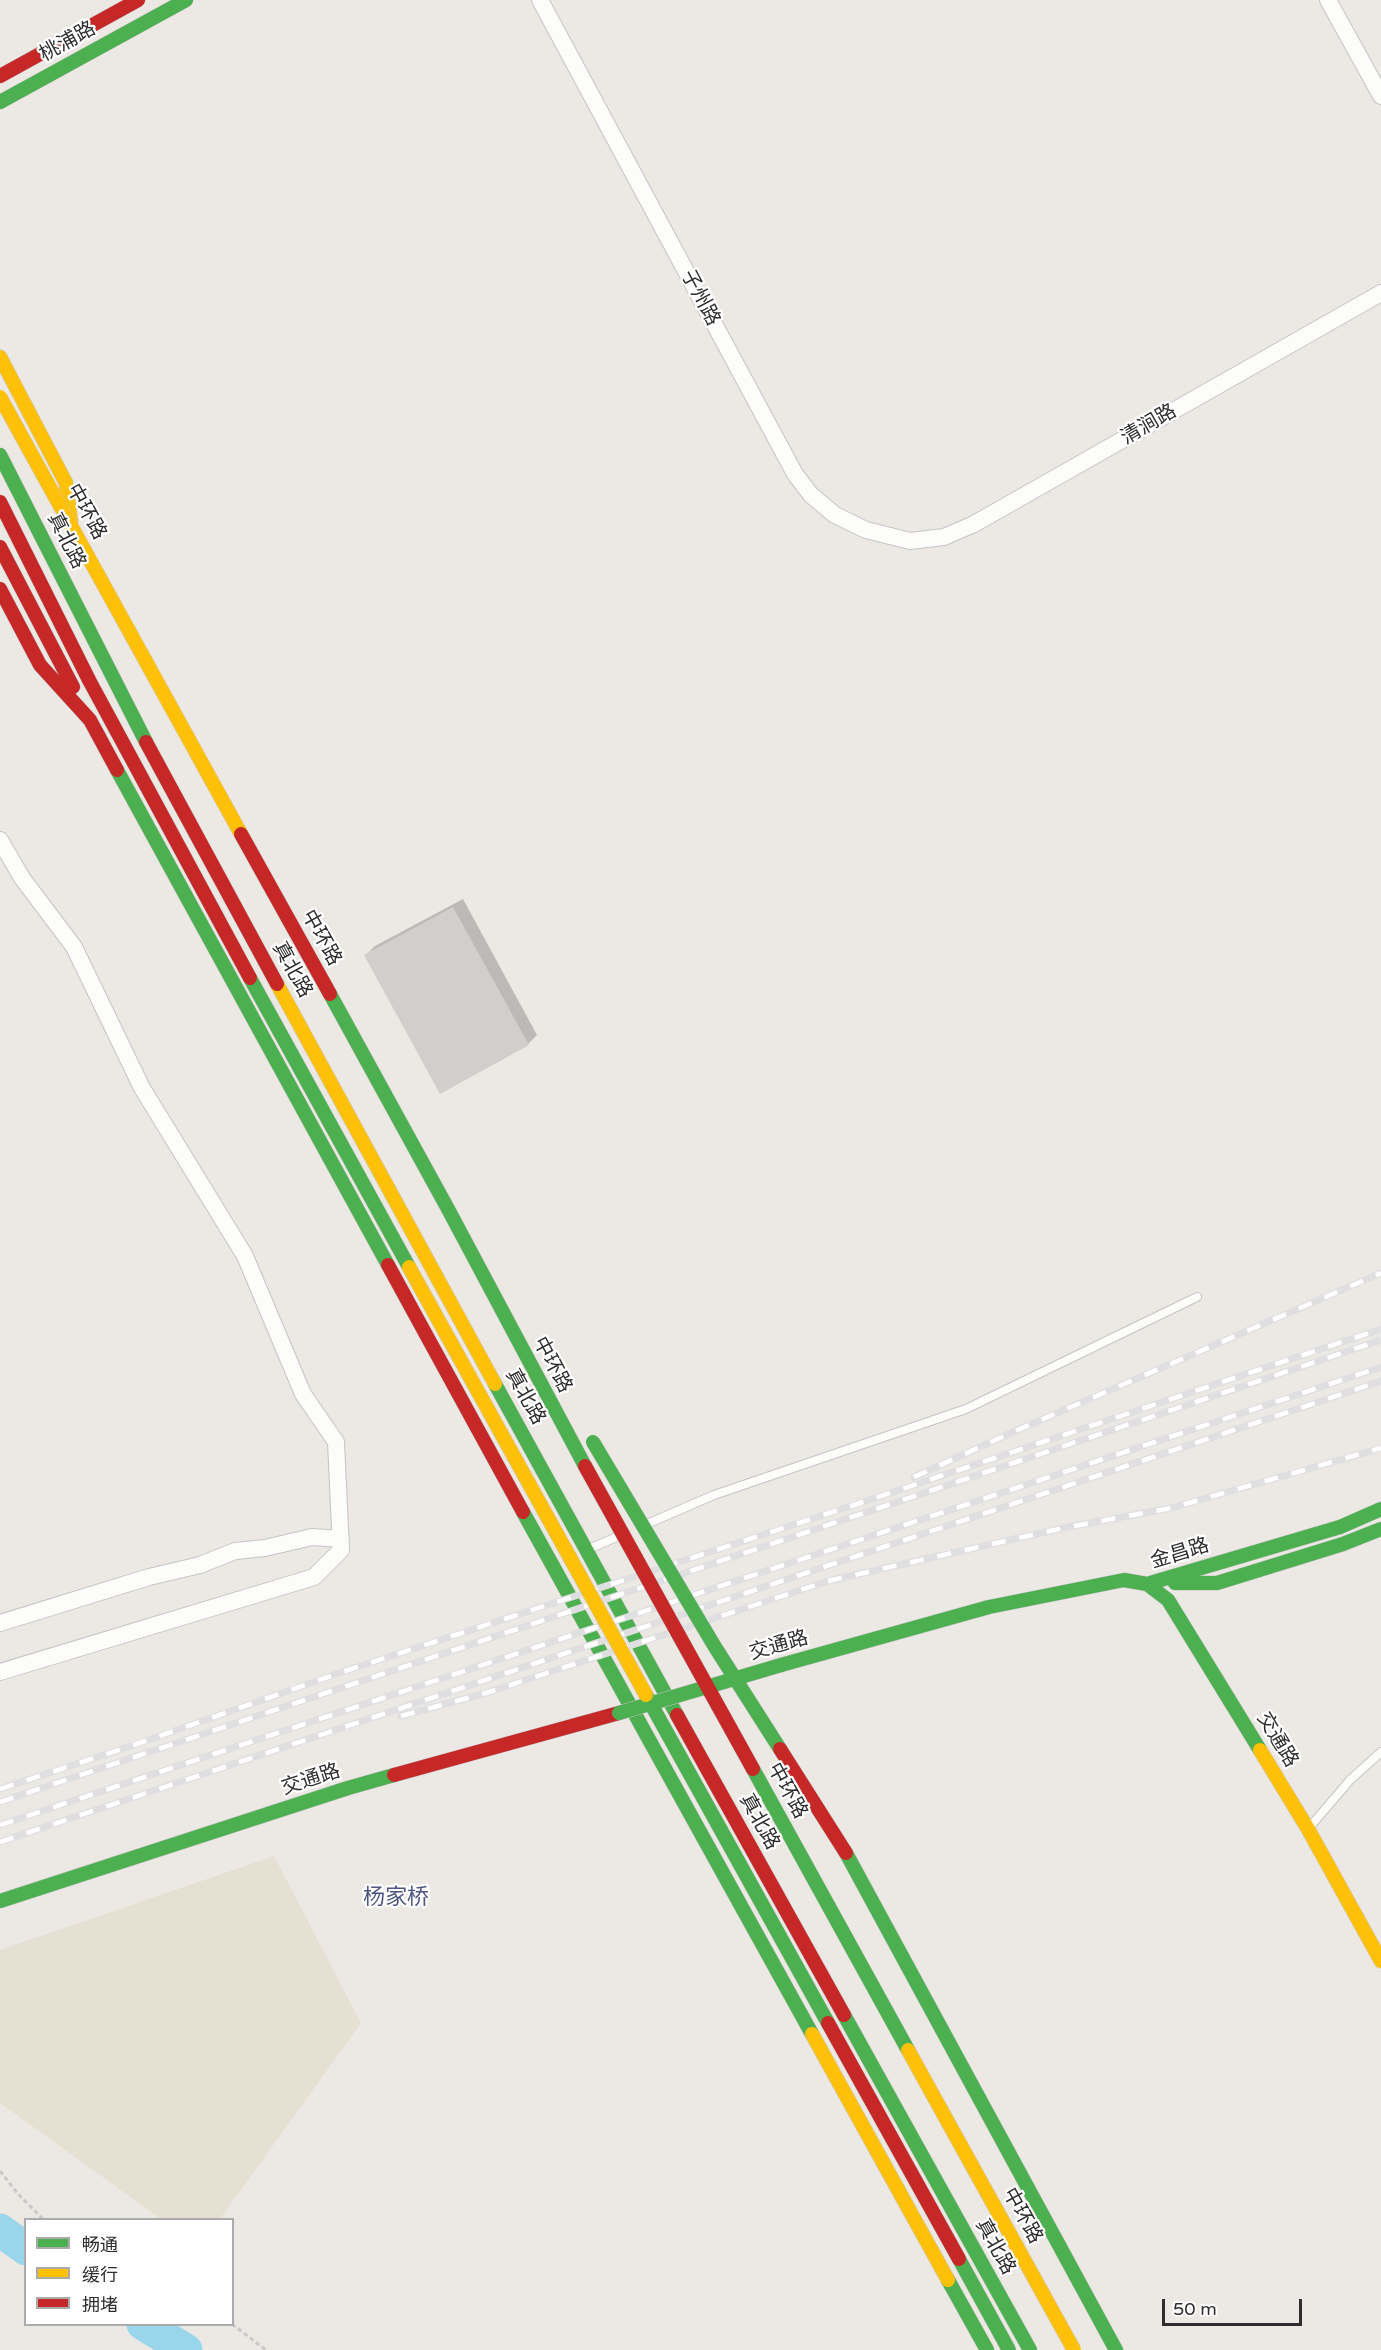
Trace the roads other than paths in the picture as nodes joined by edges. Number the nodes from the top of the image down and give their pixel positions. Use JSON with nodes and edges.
{"nodes":[{"id":1,"x":138,"y":0,"type":"edge"},
{"id":2,"x":186,"y":0,"type":"edge"},
{"id":3,"x":540,"y":0,"type":"edge"},
{"id":4,"x":1328,"y":0,"type":"edge"},
{"id":5,"x":0,"y":76,"type":"edge"},
{"id":6,"x":1381,"y":96,"type":"edge"},
{"id":7,"x":0,"y":102,"type":"edge"},
{"id":8,"x":1381,"y":293,"type":"edge"},
{"id":9,"x":0,"y":357,"type":"edge"},
{"id":10,"x":0,"y":397,"type":"edge"},
{"id":11,"x":0,"y":455,"type":"edge"},
{"id":12,"x":0,"y":502,"type":"edge"},
{"id":13,"x":0,"y":533,"type":"edge"},
{"id":14,"x":910,"y":541,"type":"joint"},
{"id":15,"x":0,"y":546,"type":"edge"},
{"id":16,"x":0,"y":589,"type":"edge"},
{"id":17,"x":82,"y":616,"type":"junction"},
{"id":18,"x":89,"y":681,"type":"junction"},
{"id":19,"x":90,"y":720,"type":"junction"},
{"id":20,"x":0,"y":840,"type":"edge"},
{"id":21,"x":448,"y":1209,"type":"junction"},
{"id":22,"x":1197,"y":1297,"type":"dead end"},
{"id":23,"x":551,"y":1373,"type":"dead end"},
{"id":24,"x":588,"y":1433,"type":"dead end"},
{"id":25,"x":1381,"y":1509,"type":"edge"},
{"id":26,"x":1381,"y":1529,"type":"edge"},
{"id":27,"x":341,"y":1539,"type":"junction"},
{"id":28,"x":586,"y":1550,"type":"junction"},
{"id":29,"x":1147,"y":1584,"type":"junction"},
{"id":30,"x":0,"y":1623,"type":"edge"},
{"id":31,"x":0,"y":1672,"type":"edge"},
{"id":32,"x":1381,"y":1752,"type":"edge"},
{"id":33,"x":1308,"y":1829,"type":"junction"},
{"id":34,"x":0,"y":1901,"type":"edge"},
{"id":35,"x":1381,"y":1961,"type":"edge"},
{"id":36,"x":987,"y":2350,"type":"edge"},
{"id":37,"x":1009,"y":2350,"type":"edge"},
{"id":38,"x":1029,"y":2350,"type":"edge"},
{"id":39,"x":1074,"y":2350,"type":"edge"},
{"id":40,"x":1116,"y":2350,"type":"edge"}],
"edges":[{"from":1,"to":5,"type":"main road","name":"桃浦路"},
{"from":2,"to":7,"type":"main road","name":"桃浦路"},
{"from":3,"to":14,"type":"street","name":"子州路"},
{"from":4,"to":6,"type":"street"},
{"from":8,"to":14,"type":"street","name":"清涧路"},
{"from":9,"to":17,"type":"main road"},
{"from":10,"to":21,"type":"main road","name":"中环路","bridge":true},
{"from":11,"to":17,"type":"main road","name":"真北路"},
{"from":12,"to":18,"type":"main road"},
{"from":13,"to":18,"type":"main road"},
{"from":15,"to":19,"type":"main road"},
{"from":16,"to":19,"type":"main road"},
{"from":17,"to":28,"type":"main road","name":"真北路"},
{"from":18,"to":37,"type":"main road","bridge":true},
{"from":19,"to":36,"type":"main road"},
{"from":20,"to":27,"type":"street"},
{"from":21,"to":23,"type":"main road","bridge":true},
{"from":21,"to":39,"type":"main road","name":"中环路","bridge":true},
{"from":22,"to":28,"type":"lane"},
{"from":24,"to":40,"type":"main road","bridge":true},
{"from":25,"to":29,"type":"main road","name":"金昌路"},
{"from":26,"to":29,"type":"main road","name":"金昌路"},
{"from":27,"to":30,"type":"street"},
{"from":27,"to":31,"type":"street"},
{"from":28,"to":38,"type":"main road","name":"真北路"},
{"from":29,"to":33,"type":"main road","name":"交通路"},
{"from":29,"to":34,"type":"main road","name":"交通路","bridge":true},
{"from":32,"to":33,"type":"lane"},
{"from":33,"to":35,"type":"main road","name":"交通路"}]}
